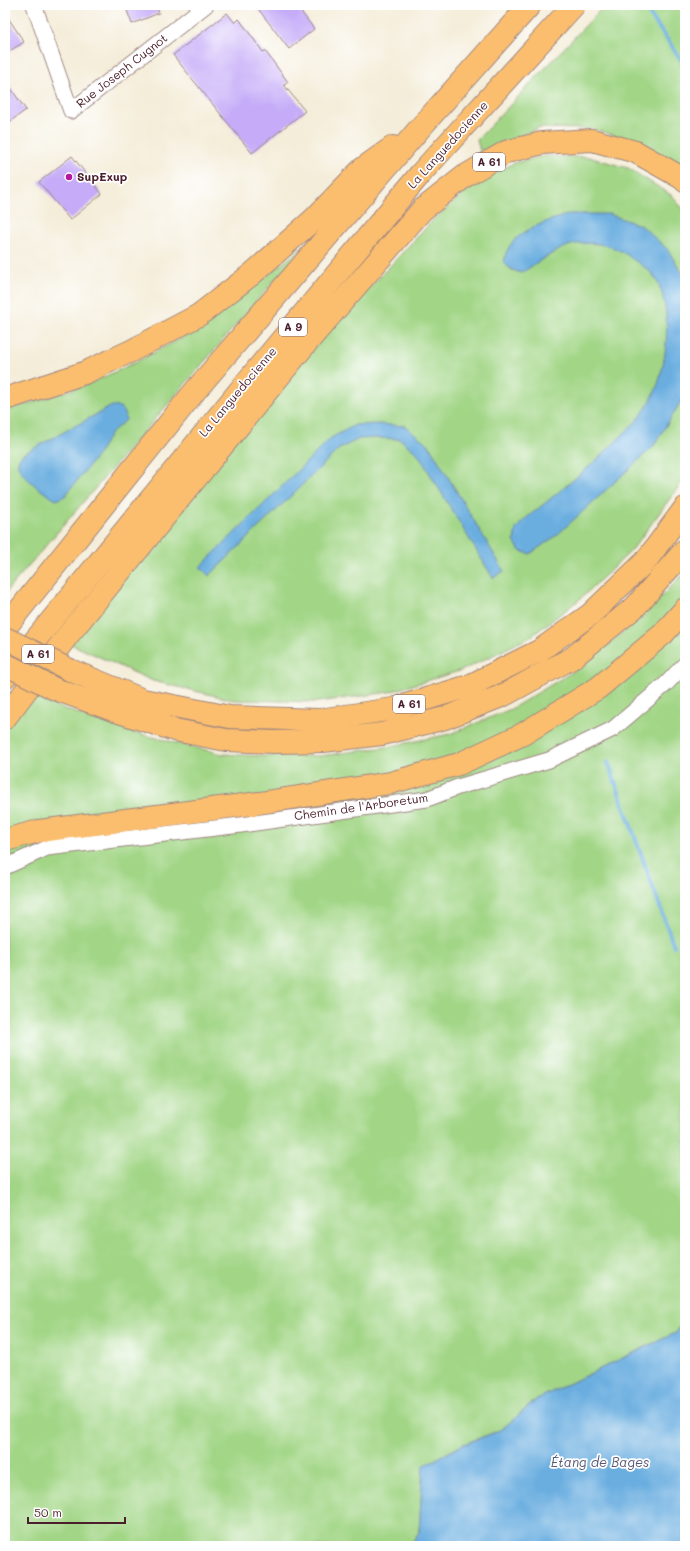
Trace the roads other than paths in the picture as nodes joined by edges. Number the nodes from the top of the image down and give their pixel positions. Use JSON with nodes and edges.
{"nodes":[{"id":1,"x":34,"y":5,"type":"edge"},
{"id":2,"x":206,"y":5,"type":"edge"},
{"id":3,"x":530,"y":5,"type":"edge"},
{"id":4,"x":574,"y":5,"type":"edge"},
{"id":5,"x":420,"y":128,"type":"junction"},
{"id":6,"x":685,"y":181,"type":"edge"},
{"id":7,"x":5,"y":399,"type":"edge"},
{"id":8,"x":685,"y":508,"type":"edge"},
{"id":9,"x":685,"y":550,"type":"edge"},
{"id":10,"x":685,"y":609,"type":"edge"},
{"id":11,"x":5,"y":628,"type":"edge"},
{"id":12,"x":5,"y":638,"type":"edge"},
{"id":13,"x":5,"y":664,"type":"edge"},
{"id":14,"x":685,"y":664,"type":"edge"},
{"id":15,"x":5,"y":677,"type":"edge"},
{"id":16,"x":5,"y":718,"type":"edge"},
{"id":17,"x":5,"y":840,"type":"edge"},
{"id":18,"x":5,"y":867,"type":"edge"}],
"edges":[{"from":1,"to":2,"type":"street","name":"Rue Joseph Cugnot"},
{"from":3,"to":5,"type":"highway","number":"A 9"},
{"from":4,"to":15,"type":"highway","name":"La Languedocienne","number":"A 9"},
{"from":5,"to":7,"type":"highway"},
{"from":5,"to":11,"type":"highway","number":"A 9"},
{"from":6,"to":16,"type":"highway","number":"A 61"},
{"from":8,"to":12,"type":"highway","number":"A 61","bridge":true},
{"from":9,"to":13,"type":"highway","number":"A 61","bridge":true},
{"from":10,"to":17,"type":"highway"},
{"from":14,"to":18,"type":"street","name":"Chemin de l'Arboretum"}]}
